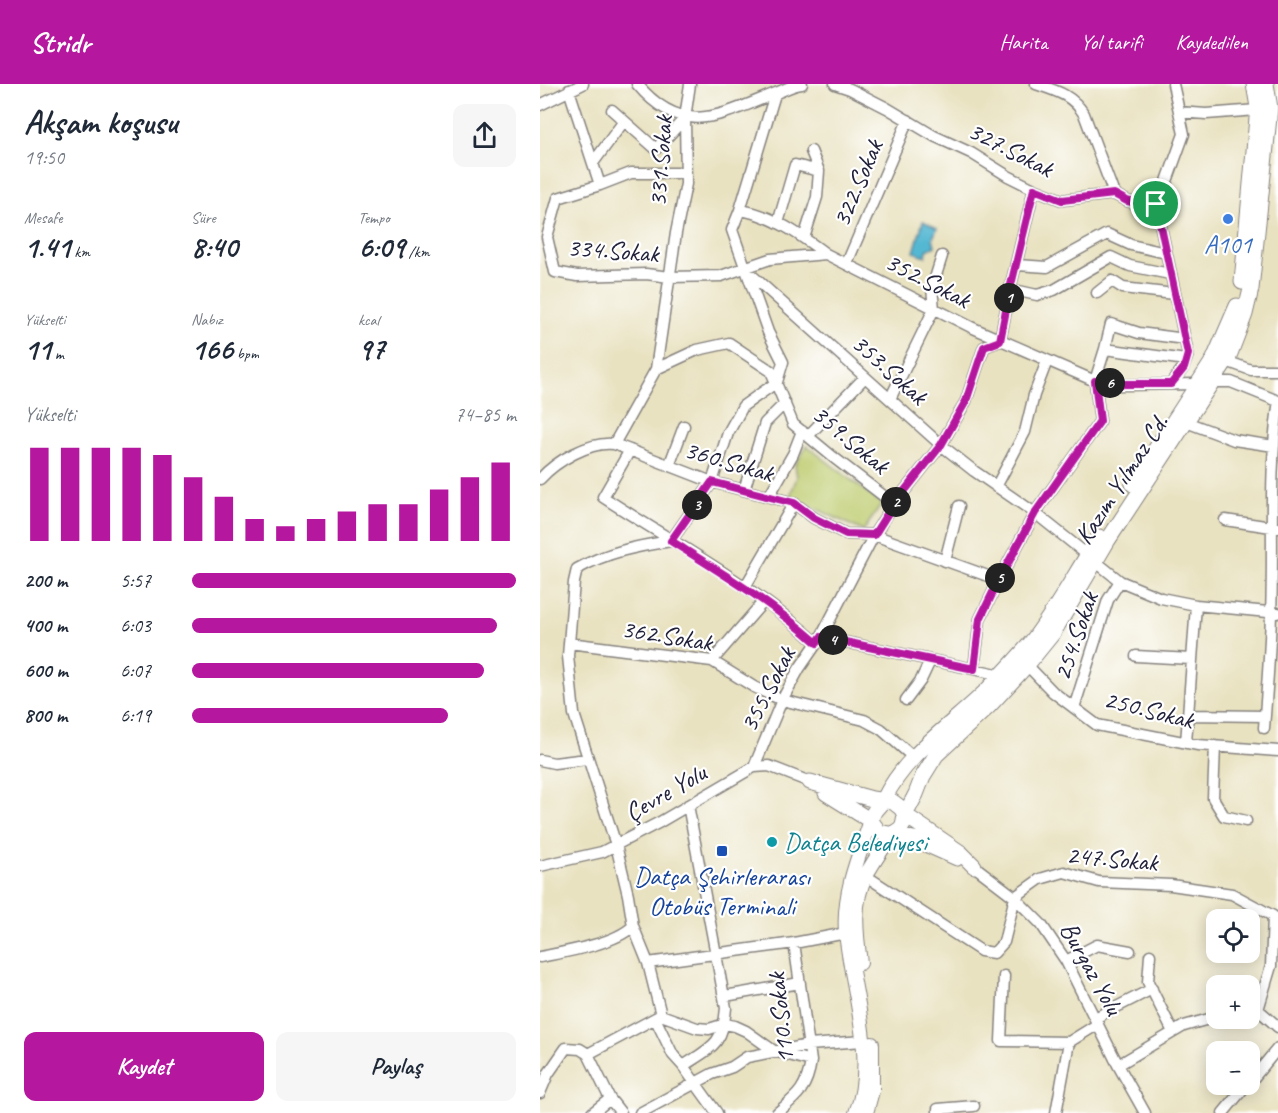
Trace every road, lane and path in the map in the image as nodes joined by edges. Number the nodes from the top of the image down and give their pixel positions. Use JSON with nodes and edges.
{"nodes":[{"id":1,"x":583,"y":84,"type":"edge"},
{"id":2,"x":637,"y":84,"type":"edge"},
{"id":3,"x":690,"y":84,"type":"edge"},
{"id":4,"x":802,"y":84,"type":"edge"},
{"id":5,"x":835,"y":84,"type":"edge"},
{"id":6,"x":1036,"y":84,"type":"edge"},
{"id":7,"x":1173,"y":84,"type":"edge"},
{"id":8,"x":1254,"y":84,"type":"edge"},
{"id":9,"x":1266,"y":84,"type":"edge"},
{"id":10,"x":569,"y":90,"type":"junction"},
{"id":11,"x":775,"y":94,"type":"junction"},
{"id":12,"x":540,"y":105,"type":"edge"},
{"id":13,"x":1268,"y":108,"type":"edge"},
{"id":14,"x":612,"y":110,"type":"dead end"},
{"id":15,"x":1179,"y":112,"type":"junction"},
{"id":16,"x":685,"y":118,"type":"junction"},
{"id":17,"x":908,"y":120,"type":"junction"},
{"id":18,"x":624,"y":121,"type":"junction"},
{"id":19,"x":811,"y":151,"type":"dead end"},
{"id":20,"x":593,"y":163,"type":"junction"},
{"id":21,"x":819,"y":171,"type":"junction"},
{"id":22,"x":686,"y":172,"type":"junction"},
{"id":23,"x":600,"y":185,"type":"junction"},
{"id":24,"x":1034,"y":189,"type":"junction"},
{"id":25,"x":1114,"y":194,"type":"junction"},
{"id":26,"x":1156,"y":204,"type":"junction"},
{"id":27,"x":740,"y":210,"type":"junction"},
{"id":28,"x":778,"y":223,"type":"junction"},
{"id":29,"x":804,"y":238,"type":"junction"},
{"id":30,"x":1166,"y":253,"type":"junction"},
{"id":31,"x":826,"y":254,"type":"junction"},
{"id":32,"x":942,"y":256,"type":"dead end"},
{"id":33,"x":847,"y":263,"type":"junction"},
{"id":34,"x":1017,"y":265,"type":"junction"},
{"id":35,"x":745,"y":269,"type":"junction"},
{"id":36,"x":1170,"y":274,"type":"junction"},
{"id":37,"x":670,"y":277,"type":"junction"},
{"id":38,"x":1010,"y":289,"type":"junction"},
{"id":39,"x":1097,"y":293,"type":"dead end"},
{"id":40,"x":1174,"y":294,"type":"junction"},
{"id":41,"x":934,"y":309,"type":"junction"},
{"id":42,"x":1185,"y":339,"type":"junction"},
{"id":43,"x":1000,"y":341,"type":"junction"},
{"id":44,"x":1106,"y":349,"type":"junction"},
{"id":45,"x":1186,"y":360,"type":"junction"},
{"id":46,"x":1047,"y":362,"type":"junction"},
{"id":47,"x":1226,"y":362,"type":"junction"},
{"id":48,"x":656,"y":369,"type":"junction"},
{"id":49,"x":1278,"y":370,"type":"edge"},
{"id":50,"x":865,"y":377,"type":"junction"},
{"id":51,"x":1095,"y":381,"type":"junction"},
{"id":52,"x":777,"y":382,"type":"junction"},
{"id":53,"x":1205,"y":383,"type":"junction"},
{"id":54,"x":1171,"y":384,"type":"junction"},
{"id":55,"x":890,"y":399,"type":"junction"},
{"id":56,"x":1278,"y":401,"type":"edge"},
{"id":57,"x":785,"y":403,"type":"junction"},
{"id":58,"x":1278,"y":407,"type":"edge"},
{"id":59,"x":1186,"y":422,"type":"junction"},
{"id":60,"x":684,"y":426,"type":"dead end"},
{"id":61,"x":805,"y":434,"type":"junction"},
{"id":62,"x":614,"y":444,"type":"junction"},
{"id":63,"x":941,"y":445,"type":"junction"},
{"id":64,"x":1274,"y":446,"type":"junction"},
{"id":65,"x":630,"y":450,"type":"junction"},
{"id":66,"x":669,"y":466,"type":"junction"},
{"id":67,"x":540,"y":478,"type":"edge"},
{"id":68,"x":712,"y":482,"type":"junction"},
{"id":69,"x":996,"y":487,"type":"junction"},
{"id":70,"x":744,"y":490,"type":"junction"},
{"id":71,"x":769,"y":496,"type":"junction"},
{"id":72,"x":794,"y":503,"type":"junction"},
{"id":73,"x":894,"y":504,"type":"junction"},
{"id":74,"x":959,"y":506,"type":"dead end"},
{"id":75,"x":1035,"y":513,"type":"junction"},
{"id":76,"x":1225,"y":520,"type":"dead end"},
{"id":77,"x":1274,"y":527,"type":"edge"},
{"id":78,"x":874,"y":535,"type":"junction"},
{"id":79,"x":671,"y":541,"type":"junction"},
{"id":80,"x":1091,"y":560,"type":"junction"},
{"id":81,"x":945,"y":561,"type":"junction"},
{"id":82,"x":999,"y":580,"type":"junction"},
{"id":83,"x":1120,"y":581,"type":"junction"},
{"id":84,"x":745,"y":587,"type":"junction"},
{"id":85,"x":764,"y":601,"type":"junction"},
{"id":86,"x":1196,"y":605,"type":"junction"},
{"id":87,"x":1275,"y":613,"type":"edge"},
{"id":88,"x":819,"y":640,"type":"junction"},
{"id":89,"x":569,"y":643,"type":"junction"},
{"id":90,"x":1136,"y":656,"type":"dead end"},
{"id":91,"x":1191,"y":659,"type":"junction"},
{"id":92,"x":712,"y":661,"type":"junction"},
{"id":93,"x":930,"y":661,"type":"junction"},
{"id":94,"x":1027,"y":665,"type":"junction"},
{"id":95,"x":974,"y":669,"type":"junction"},
{"id":96,"x":1002,"y":675,"type":"junction"},
{"id":97,"x":782,"y":700,"type":"junction"},
{"id":98,"x":906,"y":700,"type":"dead end"},
{"id":99,"x":1074,"y":708,"type":"junction"},
{"id":100,"x":1187,"y":715,"type":"junction"},
{"id":101,"x":1265,"y":716,"type":"junction"},
{"id":102,"x":1264,"y":728,"type":"dead end"},
{"id":103,"x":1186,"y":743,"type":"junction"},
{"id":104,"x":1215,"y":747,"type":"junction"},
{"id":105,"x":1278,"y":751,"type":"edge"},
{"id":106,"x":914,"y":757,"type":"junction"},
{"id":107,"x":587,"y":759,"type":"junction"},
{"id":108,"x":540,"y":760,"type":"edge"},
{"id":109,"x":754,"y":767,"type":"junction"},
{"id":110,"x":810,"y":782,"type":"junction"},
{"id":111,"x":882,"y":801,"type":"junction"},
{"id":112,"x":688,"y":805,"type":"junction"},
{"id":113,"x":905,"y":815,"type":"junction"},
{"id":114,"x":871,"y":821,"type":"junction"},
{"id":115,"x":1246,"y":821,"type":"dead end"},
{"id":116,"x":891,"y":835,"type":"junction"},
{"id":117,"x":616,"y":845,"type":"junction"},
{"id":118,"x":540,"y":866,"type":"edge"},
{"id":119,"x":974,"y":866,"type":"junction"},
{"id":120,"x":866,"y":876,"type":"junction"},
{"id":121,"x":1015,"y":897,"type":"junction"},
{"id":122,"x":633,"y":926,"type":"junction"},
{"id":123,"x":846,"y":933,"type":"junction"},
{"id":124,"x":794,"y":943,"type":"junction"},
{"id":125,"x":1130,"y":951,"type":"dead end"},
{"id":126,"x":717,"y":952,"type":"junction"},
{"id":127,"x":1150,"y":955,"type":"dead end"},
{"id":128,"x":540,"y":957,"type":"edge"},
{"id":129,"x":1066,"y":961,"type":"junction"},
{"id":130,"x":648,"y":963,"type":"junction"},
{"id":131,"x":1004,"y":976,"type":"dead end"},
{"id":132,"x":800,"y":983,"type":"junction"},
{"id":133,"x":1152,"y":989,"type":"junction"},
{"id":134,"x":1260,"y":994,"type":"edge"},
{"id":135,"x":725,"y":996,"type":"junction"},
{"id":136,"x":1260,"y":1012,"type":"edge"},
{"id":137,"x":658,"y":1017,"type":"junction"},
{"id":138,"x":1206,"y":1020,"type":"edge"},
{"id":139,"x":1097,"y":1021,"type":"junction"},
{"id":140,"x":725,"y":1024,"type":"junction"},
{"id":141,"x":1278,"y":1027,"type":"edge"},
{"id":142,"x":1173,"y":1032,"type":"junction"},
{"id":143,"x":863,"y":1041,"type":"junction"},
{"id":144,"x":1069,"y":1042,"type":"junction"},
{"id":145,"x":808,"y":1045,"type":"junction"},
{"id":146,"x":1278,"y":1048,"type":"edge"},
{"id":147,"x":774,"y":1051,"type":"junction"},
{"id":148,"x":588,"y":1054,"type":"junction"},
{"id":149,"x":811,"y":1062,"type":"junction"},
{"id":150,"x":1118,"y":1065,"type":"junction"},
{"id":151,"x":683,"y":1066,"type":"junction"},
{"id":152,"x":1260,"y":1069,"type":"edge"},
{"id":153,"x":695,"y":1083,"type":"junction"},
{"id":154,"x":540,"y":1093,"type":"edge"},
{"id":155,"x":1238,"y":1095,"type":"edge"},
{"id":156,"x":610,"y":1100,"type":"junction"},
{"id":157,"x":974,"y":1106,"type":"dead end"},
{"id":158,"x":592,"y":1113,"type":"edge"},
{"id":159,"x":621,"y":1113,"type":"edge"},
{"id":160,"x":640,"y":1113,"type":"edge"},
{"id":161,"x":717,"y":1113,"type":"edge"},
{"id":162,"x":777,"y":1113,"type":"edge"},
{"id":163,"x":856,"y":1113,"type":"edge"},
{"id":164,"x":866,"y":1113,"type":"edge"},
{"id":165,"x":938,"y":1113,"type":"edge"},
{"id":166,"x":1056,"y":1113,"type":"edge"},
{"id":167,"x":1145,"y":1113,"type":"edge"},
{"id":168,"x":1223,"y":1113,"type":"edge"}],
"edges":[{"from":1,"to":10,"type":"street"},
{"from":2,"to":16,"type":"street"},
{"from":3,"to":16,"type":"street","name":"331.Sokak"},
{"from":4,"to":11,"type":"street"},
{"from":5,"to":17,"type":"street","name":"327.Sokak"},
{"from":6,"to":25,"type":"street"},
{"from":7,"to":15,"type":"street"},
{"from":8,"to":13,"type":"highway","name":"Kazım Yılmaz Cd."},
{"from":9,"to":13,"type":"highway","name":"Kazım Yılmaz Cd."},
{"from":10,"to":12,"type":"street"},
{"from":10,"to":20,"type":"street"},
{"from":11,"to":16,"type":"street"},
{"from":11,"to":27,"type":"street"},
{"from":13,"to":15,"type":"street"},
{"from":13,"to":47,"type":"highway","name":"Kazım Yılmaz Cd."},
{"from":13,"to":53,"type":"highway","name":"Kazım Yılmaz Cd."},
{"from":14,"to":18,"type":"street"},
{"from":15,"to":26,"type":"street"},
{"from":16,"to":18,"type":"street"},
{"from":16,"to":22,"type":"street","name":"331.Sokak"},
{"from":17,"to":24,"type":"street","name":"327.Sokak"},
{"from":17,"to":33,"type":"street","name":"322.Sokak"},
{"from":18,"to":20,"type":"street"},
{"from":19,"to":21,"type":"street"},
{"from":20,"to":23,"type":"street"},
{"from":21,"to":28,"type":"street"},
{"from":21,"to":29,"type":"street"},
{"from":22,"to":23,"type":"street"},
{"from":22,"to":37,"type":"street","name":"331.Sokak"},
{"from":23,"to":37,"type":"street","name":"334.Sokak"},
{"from":24,"to":25,"type":"street","name":"327.Sokak"},
{"from":24,"to":34,"type":"street"},
{"from":25,"to":26,"type":"street","name":"327.Sokak"},
{"from":26,"to":30,"type":"street"},
{"from":27,"to":28,"type":"street"},
{"from":27,"to":35,"type":"street"},
{"from":28,"to":29,"type":"street"},
{"from":29,"to":31,"type":"street"},
{"from":30,"to":34,"type":"street"},
{"from":30,"to":36,"type":"street"},
{"from":31,"to":33,"type":"street","name":"352.Sokak"},
{"from":31,"to":35,"type":"street","name":"352.Sokak"},
{"from":32,"to":41,"type":"street"},
{"from":33,"to":41,"type":"street","name":"352.Sokak"},
{"from":34,"to":38,"type":"street"},
{"from":35,"to":37,"type":"street","name":"352.Sokak"},
{"from":35,"to":50,"type":"street","name":"353.Sokak"},
{"from":35,"to":52,"type":"street"},
{"from":36,"to":38,"type":"street"},
{"from":36,"to":40,"type":"street"},
{"from":37,"to":48,"type":"street","name":"331.Sokak"},
{"from":38,"to":43,"type":"street"},
{"from":39,"to":40,"type":"street"},
{"from":40,"to":42,"type":"street"},
{"from":41,"to":43,"type":"street","name":"352.Sokak"},
{"from":41,"to":55,"type":"street"},
{"from":42,"to":44,"type":"street"},
{"from":42,"to":45,"type":"street"},
{"from":43,"to":46,"type":"street","name":"352.Sokak"},
{"from":43,"to":63,"type":"street","name":"355.Sokak"},
{"from":44,"to":45,"type":"street"},
{"from":44,"to":51,"type":"street"},
{"from":45,"to":54,"type":"street"},
{"from":46,"to":51,"type":"street","name":"352.Sokak"},
{"from":46,"to":69,"type":"street"},
{"from":47,"to":49,"type":"street"},
{"from":47,"to":53,"type":"highway","name":"Kazım Yılmaz Cd."},
{"from":48,"to":52,"type":"street","name":"359.Sokak"},
{"from":48,"to":62,"type":"street"},
{"from":50,"to":55,"type":"street","name":"353.Sokak"},
{"from":50,"to":61,"type":"street"},
{"from":51,"to":54,"type":"street","name":"352.Sokak"},
{"from":51,"to":75,"type":"street"},
{"from":52,"to":57,"type":"street","name":"359.Sokak"},
{"from":52,"to":68,"type":"street"},
{"from":53,"to":54,"type":"street","name":"352.Sokak"},
{"from":53,"to":56,"type":"street","name":"352.Sokak"},
{"from":53,"to":59,"type":"highway","name":"Kazım Yılmaz Cd."},
{"from":53,"to":80,"type":"highway","name":"Kazım Yılmaz Cd."},
{"from":55,"to":63,"type":"street","name":"353.Sokak"},
{"from":57,"to":61,"type":"street","name":"359.Sokak"},
{"from":57,"to":70,"type":"street"},
{"from":58,"to":64,"type":"street"},
{"from":59,"to":64,"type":"street"},
{"from":59,"to":80,"type":"highway","name":"Kazım Yılmaz Cd."},
{"from":60,"to":66,"type":"street"},
{"from":61,"to":71,"type":"street"},
{"from":61,"to":73,"type":"street","name":"359.Sokak"},
{"from":62,"to":65,"type":"street","name":"360.Sokak"},
{"from":62,"to":67,"type":"street"},
{"from":63,"to":69,"type":"street","name":"353.Sokak"},
{"from":63,"to":73,"type":"street","name":"355.Sokak"},
{"from":64,"to":77,"type":"street"},
{"from":65,"to":66,"type":"street","name":"360.Sokak"},
{"from":65,"to":79,"type":"street"},
{"from":66,"to":68,"type":"street","name":"360.Sokak"},
{"from":68,"to":70,"type":"street","name":"360.Sokak"},
{"from":68,"to":79,"type":"street"},
{"from":69,"to":75,"type":"street","name":"353.Sokak"},
{"from":70,"to":71,"type":"street","name":"360.Sokak"},
{"from":71,"to":72,"type":"street","name":"360.Sokak"},
{"from":72,"to":78,"type":"street","name":"360.Sokak"},
{"from":72,"to":84,"type":"street"},
{"from":73,"to":78,"type":"street","name":"355.Sokak"},
{"from":74,"to":81,"type":"street"},
{"from":75,"to":80,"type":"street","name":"353.Sokak"},
{"from":75,"to":82,"type":"street"},
{"from":76,"to":77,"type":"street"},
{"from":77,"to":87,"type":"street"},
{"from":78,"to":81,"type":"street","name":"360.Sokak"},
{"from":78,"to":88,"type":"street","name":"355.Sokak"},
{"from":79,"to":84,"type":"street"},
{"from":79,"to":89,"type":"street"},
{"from":80,"to":83,"type":"street","name":"353.Sokak"},
{"from":80,"to":94,"type":"highway","name":"Kazım Yılmaz Cd."},
{"from":80,"to":96,"type":"highway","name":"Kazım Yılmaz Cd."},
{"from":81,"to":82,"type":"street","name":"360.Sokak"},
{"from":82,"to":95,"type":"street"},
{"from":83,"to":86,"type":"street","name":"353.Sokak"},
{"from":83,"to":99,"type":"street","name":"254.Sokak"},
{"from":84,"to":85,"type":"street"},
{"from":85,"to":88,"type":"street"},
{"from":85,"to":92,"type":"street"},
{"from":86,"to":87,"type":"street","name":"353.Sokak"},
{"from":86,"to":91,"type":"street"},
{"from":87,"to":101,"type":"street"},
{"from":88,"to":93,"type":"street"},
{"from":88,"to":97,"type":"street","name":"355.Sokak"},
{"from":89,"to":92,"type":"street","name":"362.Sokak"},
{"from":89,"to":107,"type":"street"},
{"from":90,"to":91,"type":"street"},
{"from":91,"to":100,"type":"street"},
{"from":92,"to":97,"type":"street","name":"362.Sokak"},
{"from":93,"to":95,"type":"street"},
{"from":93,"to":98,"type":"street"},
{"from":94,"to":99,"type":"street","name":"250.Sokak"},
{"from":94,"to":113,"type":"highway","name":"Kazım Yılmaz Cd."},
{"from":95,"to":96,"type":"street"},
{"from":96,"to":106,"type":"highway","name":"Kazım Yılmaz Cd."},
{"from":97,"to":106,"type":"street","name":"362.Sokak"},
{"from":97,"to":109,"type":"street","name":"355.Sokak"},
{"from":99,"to":103,"type":"street","name":"250.Sokak"},
{"from":100,"to":101,"type":"street"},
{"from":100,"to":103,"type":"street"},
{"from":101,"to":102,"type":"street"},
{"from":103,"to":104,"type":"street","name":"250.Sokak"},
{"from":104,"to":105,"type":"street","name":"250.Sokak"},
{"from":104,"to":115,"type":"street"},
{"from":106,"to":111,"type":"highway","name":"Kazım Yılmaz Cd."},
{"from":107,"to":108,"type":"street"},
{"from":107,"to":117,"type":"street"},
{"from":109,"to":110,"type":"street"},
{"from":109,"to":112,"type":"street","name":"Çevre Yolu"},
{"from":110,"to":111,"type":"highway"},
{"from":110,"to":114,"type":"highway"},
{"from":111,"to":113,"type":"highway"},
{"from":111,"to":114,"type":"highway"},
{"from":112,"to":117,"type":"street","name":"Çevre Yolu"},
{"from":112,"to":126,"type":"street"},
{"from":113,"to":116,"type":"highway"},
{"from":113,"to":119,"type":"highway"},
{"from":114,"to":116,"type":"highway"},
{"from":114,"to":123,"type":"main road"},
{"from":116,"to":119,"type":"highway"},
{"from":116,"to":120,"type":"main road"},
{"from":117,"to":118,"type":"street","name":"Çevre Yolu"},
{"from":117,"to":122,"type":"street"},
{"from":119,"to":121,"type":"street","name":"Burgaz Yolu"},
{"from":120,"to":121,"type":"street"},
{"from":120,"to":164,"type":"main road"},
{"from":121,"to":129,"type":"street","name":"Burgaz Yolu"},
{"from":121,"to":134,"type":"street","name":"247.Sokak"},
{"from":122,"to":128,"type":"street"},
{"from":122,"to":130,"type":"street"},
{"from":123,"to":124,"type":"street"},
{"from":123,"to":143,"type":"main road"},
{"from":124,"to":126,"type":"street"},
{"from":124,"to":132,"type":"street","name":"110.Sokak"},
{"from":125,"to":129,"type":"street"},
{"from":126,"to":130,"type":"street"},
{"from":126,"to":135,"type":"street"},
{"from":127,"to":133,"type":"street"},
{"from":129,"to":139,"type":"street","name":"Burgaz Yolu"},
{"from":130,"to":137,"type":"street"},
{"from":131,"to":144,"type":"street"},
{"from":132,"to":135,"type":"street"},
{"from":132,"to":145,"type":"street","name":"110.Sokak"},
{"from":133,"to":139,"type":"street"},
{"from":133,"to":142,"type":"street"},
{"from":135,"to":140,"type":"street"},
{"from":136,"to":141,"type":"street"},
{"from":137,"to":140,"type":"street"},
{"from":137,"to":148,"type":"street"},
{"from":137,"to":151,"type":"street"},
{"from":138,"to":142,"type":"street"},
{"from":139,"to":144,"type":"street"},
{"from":139,"to":150,"type":"street","name":"Burgaz Yolu"},
{"from":140,"to":147,"type":"street"},
{"from":140,"to":151,"type":"street"},
{"from":142,"to":150,"type":"street"},
{"from":143,"to":145,"type":"street"},
{"from":143,"to":163,"type":"main road"},
{"from":144,"to":166,"type":"street"},
{"from":145,"to":147,"type":"street"},
{"from":145,"to":149,"type":"street","name":"110.Sokak"},
{"from":146,"to":152,"type":"street"},
{"from":147,"to":149,"type":"street"},
{"from":147,"to":153,"type":"street"},
{"from":148,"to":154,"type":"street"},
{"from":148,"to":156,"type":"street"},
{"from":149,"to":162,"type":"street","name":"110.Sokak"},
{"from":150,"to":167,"type":"street","name":"Burgaz Yolu"},
{"from":151,"to":153,"type":"street"},
{"from":153,"to":160,"type":"street"},
{"from":153,"to":161,"type":"street"},
{"from":155,"to":168,"type":"street"},
{"from":156,"to":158,"type":"street"},
{"from":156,"to":159,"type":"street"},
{"from":157,"to":165,"type":"street"}]}
